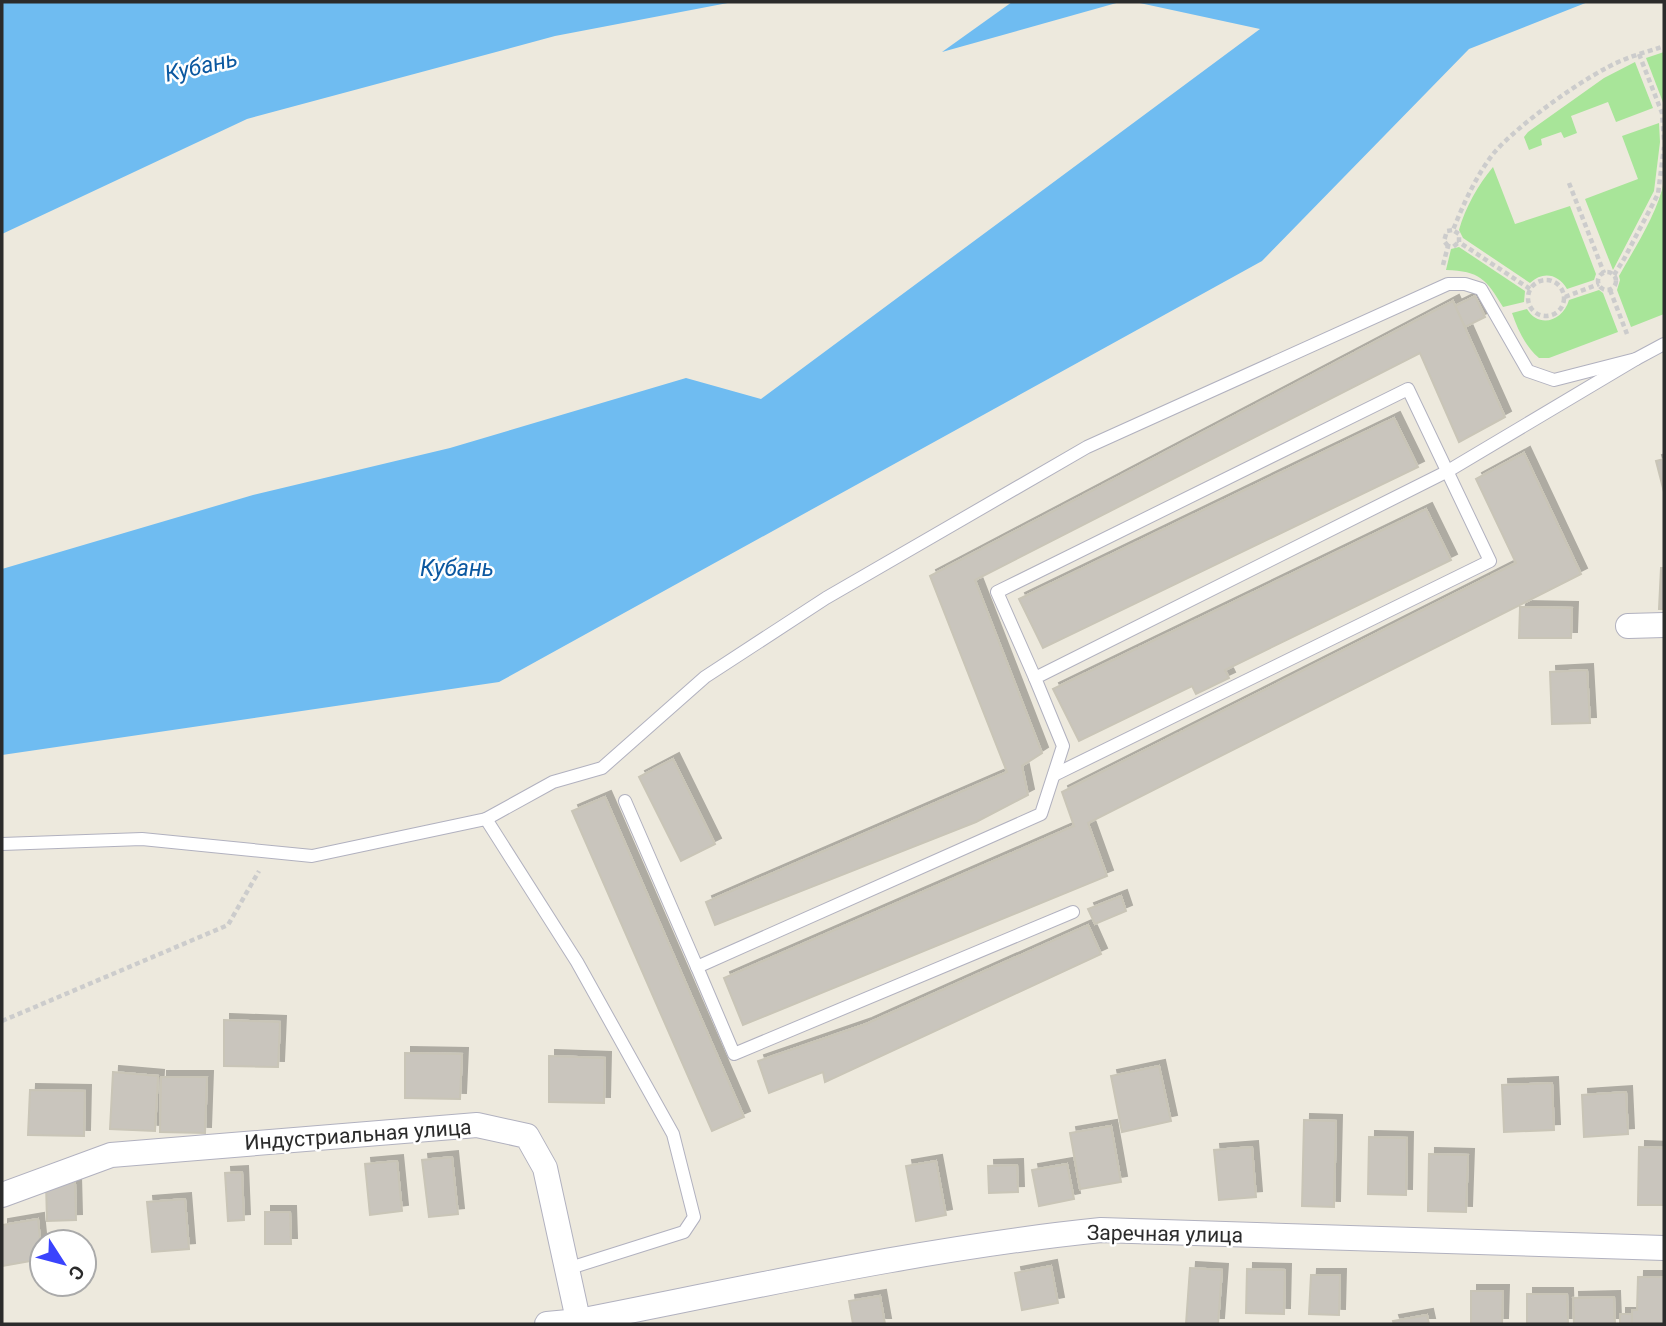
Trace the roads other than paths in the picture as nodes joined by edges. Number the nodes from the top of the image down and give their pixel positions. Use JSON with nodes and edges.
{"nodes":[{"id":1,"x":1664,"y":344,"type":"edge"},
{"id":2,"x":1636,"y":359,"type":"junction"},
{"id":3,"x":1448,"y":471,"type":"junction"},
{"id":4,"x":1664,"y":625,"type":"edge"},
{"id":5,"x":1628,"y":626,"type":"dead end"},
{"id":6,"x":1035,"y":678,"type":"junction"},
{"id":7,"x":1054,"y":775,"type":"junction"},
{"id":8,"x":625,"y":801,"type":"dead end"},
{"id":9,"x":486,"y":819,"type":"junction"},
{"id":10,"x":2,"y":844,"type":"edge"},
{"id":11,"x":1073,"y":912,"type":"dead end"},
{"id":12,"x":697,"y":967,"type":"junction"},
{"id":13,"x":2,"y":1195,"type":"edge"},
{"id":14,"x":1664,"y":1248,"type":"edge"},
{"id":15,"x":567,"y":1269,"type":"junction"},
{"id":16,"x":579,"y":1323,"type":"edge"},
{"id":17,"x":547,"y":1324,"type":"edge"}],
"edges":[{"from":1,"to":2,"type":"lane"},
{"from":2,"to":3,"type":"lane"},
{"from":2,"to":9,"type":"lane"},
{"from":3,"to":6,"type":"lane"},
{"from":3,"to":6,"type":"lane"},
{"from":3,"to":7,"type":"lane"},
{"from":4,"to":5,"type":"street"},
{"from":6,"to":7,"type":"lane"},
{"from":7,"to":12,"type":"lane"},
{"from":8,"to":12,"type":"lane"},
{"from":9,"to":10,"type":"lane"},
{"from":9,"to":15,"type":"lane"},
{"from":11,"to":12,"type":"lane"},
{"from":13,"to":15,"type":"street","name":"Индустриальная улица"},
{"from":14,"to":16,"type":"street","name":"Заречная улица"},
{"from":15,"to":16,"type":"street","name":"Индустриальная улица"},
{"from":16,"to":17,"type":"street","name":"Заречная улица"}]}
